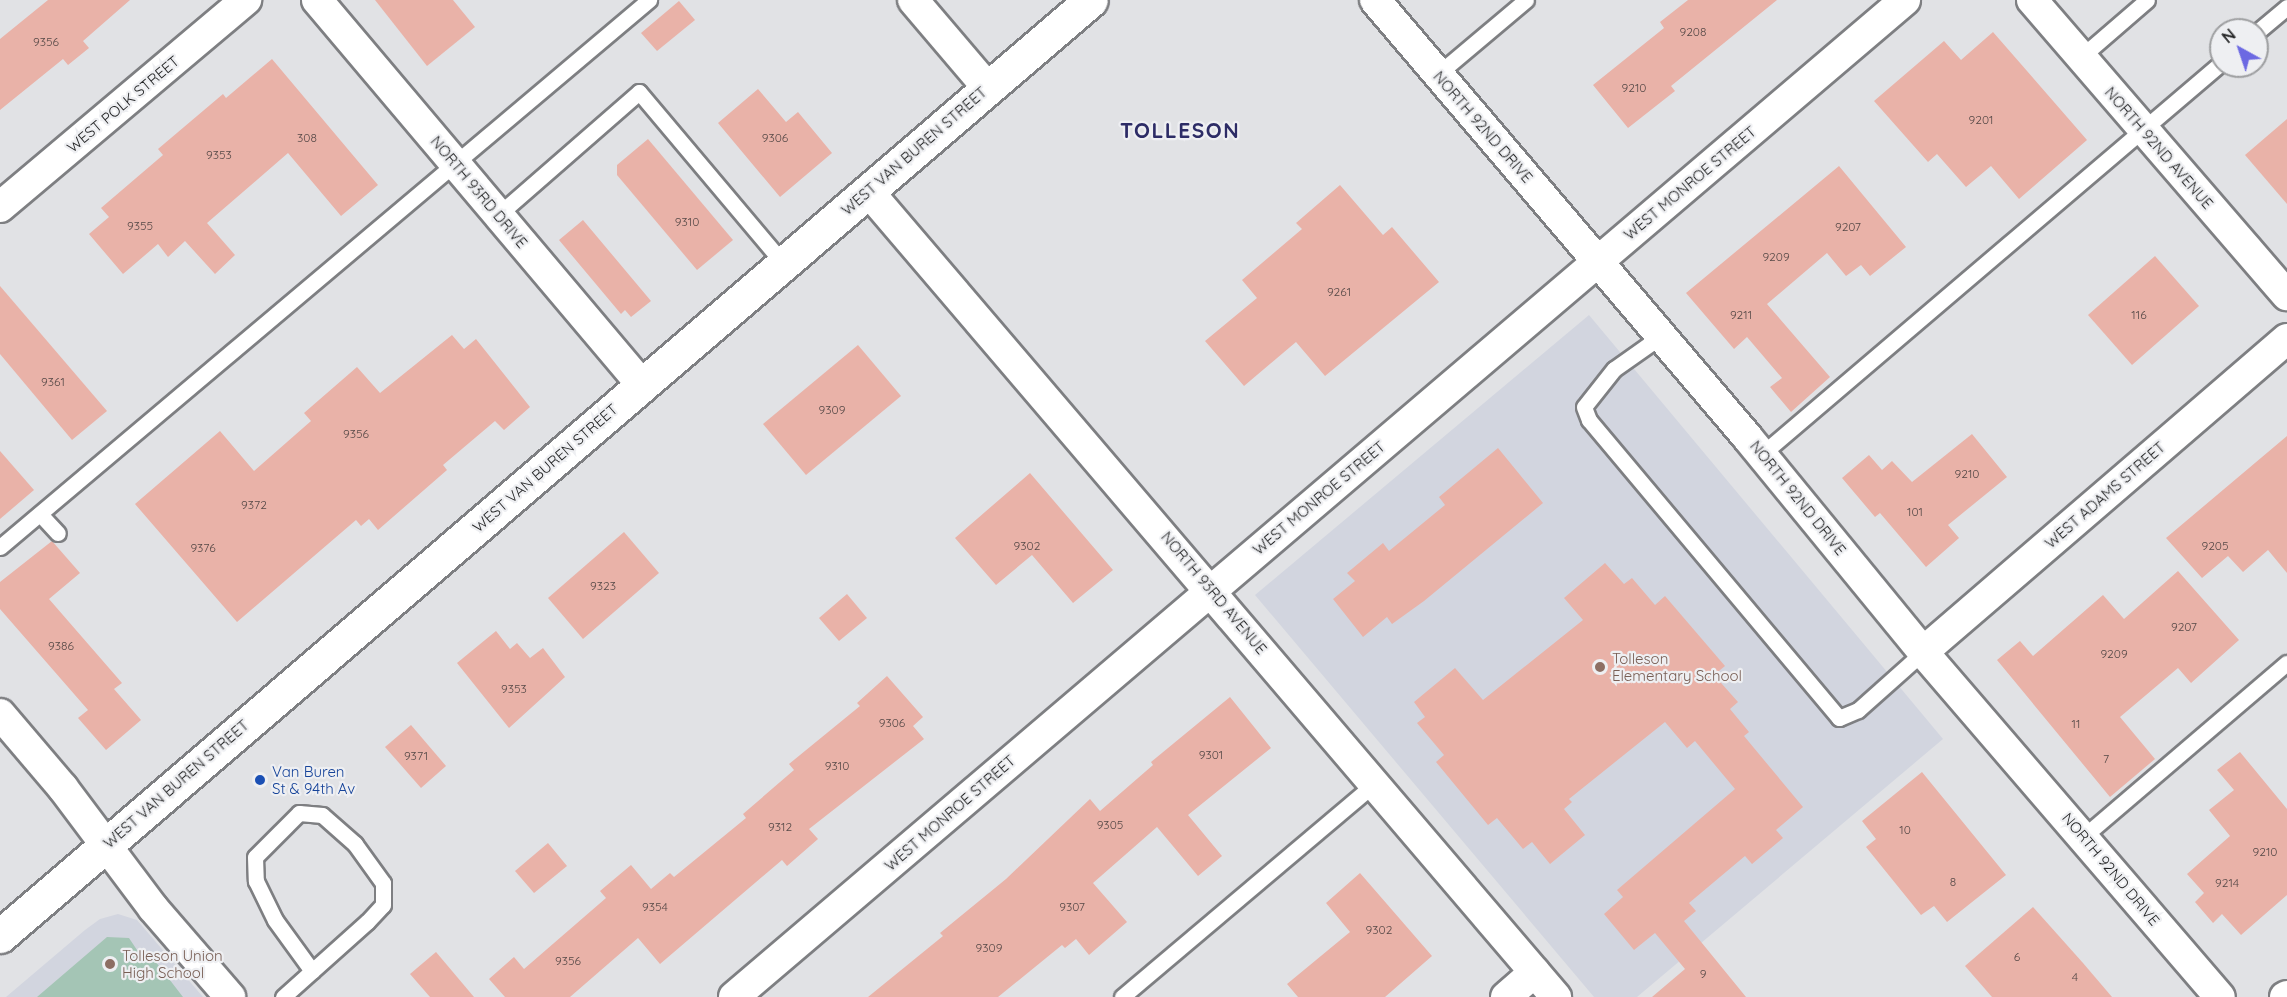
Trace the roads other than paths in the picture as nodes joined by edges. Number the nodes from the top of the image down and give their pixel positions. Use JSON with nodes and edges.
{"nodes":[{"id":1,"x":246,"y":0,"type":"edge"},
{"id":2,"x":317,"y":0,"type":"edge"},
{"id":3,"x":649,"y":0,"type":"edge"},
{"id":4,"x":913,"y":0,"type":"edge"},
{"id":5,"x":1091,"y":0,"type":"edge"},
{"id":6,"x":1375,"y":0,"type":"edge"},
{"id":7,"x":1526,"y":0,"type":"edge"},
{"id":8,"x":1905,"y":0,"type":"edge"},
{"id":9,"x":2032,"y":0,"type":"edge"},
{"id":10,"x":2147,"y":0,"type":"edge"},
{"id":11,"x":2287,"y":7,"type":"edge"},
{"id":12,"x":2269,"y":22,"type":"edge"},
{"id":13,"x":2081,"y":57,"type":"junction"},
{"id":14,"x":2209,"y":73,"type":"edge"},
{"id":15,"x":1438,"y":74,"type":"junction"},
{"id":16,"x":988,"y":88,"type":"junction"},
{"id":17,"x":2142,"y":130,"type":"junction"},
{"id":18,"x":455,"y":164,"type":"junction"},
{"id":19,"x":868,"y":191,"type":"junction"},
{"id":20,"x":0,"y":207,"type":"edge"},
{"id":21,"x":498,"y":215,"type":"junction"},
{"id":22,"x":1598,"y":261,"type":"junction"},
{"id":23,"x":784,"y":264,"type":"junction"},
{"id":24,"x":2287,"y":295,"type":"edge"},
{"id":25,"x":1661,"y":336,"type":"junction"},
{"id":26,"x":2287,"y":339,"type":"edge"},
{"id":27,"x":642,"y":385,"type":"junction"},
{"id":28,"x":1762,"y":454,"type":"junction"},
{"id":29,"x":40,"y":514,"type":"junction"},
{"id":30,"x":58,"y":533,"type":"dead end"},
{"id":31,"x":0,"y":547,"type":"edge"},
{"id":32,"x":1211,"y":589,"type":"junction"},
{"id":33,"x":1923,"y":652,"type":"junction"},
{"id":34,"x":2287,"y":663,"type":"edge"},
{"id":35,"x":0,"y":714,"type":"edge"},
{"id":36,"x":1375,"y":783,"type":"junction"},
{"id":37,"x":2083,"y":837,"type":"junction"},
{"id":38,"x":105,"y":845,"type":"junction"},
{"id":39,"x":0,"y":936,"type":"edge"},
{"id":40,"x":312,"y":970,"type":"junction"},
{"id":41,"x":1535,"y":972,"type":"junction"},
{"id":42,"x":230,"y":997,"type":"edge"},
{"id":43,"x":283,"y":997,"type":"edge"},
{"id":44,"x":734,"y":997,"type":"edge"},
{"id":45,"x":1122,"y":997,"type":"edge"},
{"id":46,"x":1506,"y":997,"type":"edge"},
{"id":47,"x":1556,"y":997,"type":"edge"},
{"id":48,"x":2220,"y":997,"type":"edge"}],
"edges":[{"from":1,"to":20,"type":"street","name":"WEST POLK STREET"},
{"from":2,"to":18,"type":"street","name":"NORTH 93RD DRIVE"},
{"from":3,"to":18,"type":"lane"},
{"from":4,"to":16,"type":"street"},
{"from":5,"to":16,"type":"main road","name":"WEST VAN BUREN STREET"},
{"from":6,"to":15,"type":"street","name":"NORTH 92ND DRIVE"},
{"from":7,"to":15,"type":"lane"},
{"from":8,"to":22,"type":"street","name":"WEST MONROE STREET"},
{"from":9,"to":13,"type":"street","name":"NORTH 92ND AVENUE"},
{"from":10,"to":13,"type":"lane"},
{"from":11,"to":12,"type":"lane"},
{"from":13,"to":17,"type":"street","name":"NORTH 92ND AVENUE"},
{"from":14,"to":17,"type":"lane"},
{"from":15,"to":22,"type":"street","name":"NORTH 92ND DRIVE"},
{"from":16,"to":19,"type":"main road","name":"WEST VAN BUREN STREET"},
{"from":17,"to":24,"type":"street","name":"NORTH 92ND AVENUE"},
{"from":17,"to":28,"type":"lane"},
{"from":18,"to":21,"type":"street","name":"NORTH 93RD DRIVE"},
{"from":18,"to":29,"type":"lane"},
{"from":19,"to":23,"type":"main road","name":"WEST VAN BUREN STREET"},
{"from":19,"to":32,"type":"street","name":"NORTH 93RD AVENUE"},
{"from":21,"to":23,"type":"lane"},
{"from":21,"to":27,"type":"street","name":"NORTH 93RD DRIVE"},
{"from":22,"to":25,"type":"street","name":"NORTH 92ND DRIVE"},
{"from":22,"to":32,"type":"street","name":"WEST MONROE STREET"},
{"from":23,"to":27,"type":"main road","name":"WEST VAN BUREN STREET"},
{"from":25,"to":28,"type":"street","name":"NORTH 92ND DRIVE"},
{"from":25,"to":33,"type":"lane"},
{"from":26,"to":33,"type":"street","name":"WEST ADAMS STREET"},
{"from":27,"to":38,"type":"main road","name":"WEST VAN BUREN STREET"},
{"from":28,"to":33,"type":"street","name":"NORTH 92ND DRIVE"},
{"from":29,"to":30,"type":"lane"},
{"from":29,"to":31,"type":"lane"},
{"from":32,"to":36,"type":"street","name":"NORTH 93RD AVENUE"},
{"from":32,"to":44,"type":"street","name":"WEST MONROE STREET"},
{"from":33,"to":37,"type":"street","name":"NORTH 92ND DRIVE"},
{"from":34,"to":37,"type":"lane"},
{"from":35,"to":38,"type":"street"},
{"from":36,"to":41,"type":"street","name":"NORTH 93RD AVENUE"},
{"from":36,"to":45,"type":"lane"},
{"from":37,"to":48,"type":"street","name":"NORTH 92ND DRIVE"},
{"from":38,"to":39,"type":"main road","name":"WEST VAN BUREN STREET"},
{"from":38,"to":42,"type":"street"},
{"from":40,"to":40,"type":"lane"},
{"from":40,"to":43,"type":"lane"},
{"from":41,"to":46,"type":"street"},
{"from":41,"to":47,"type":"street","name":"NORTH 93RD AVENUE"}]}
